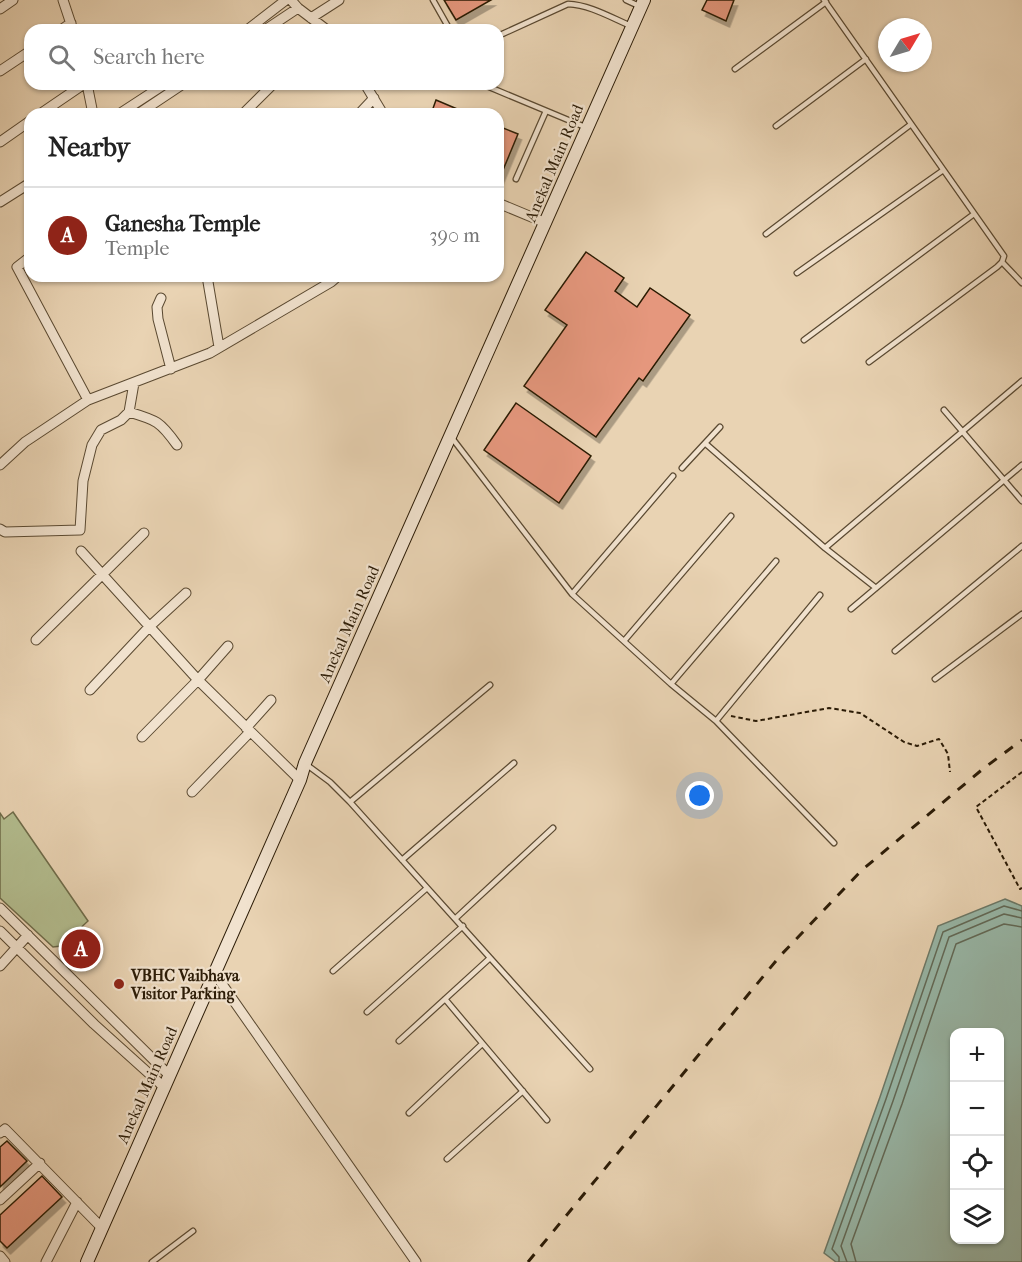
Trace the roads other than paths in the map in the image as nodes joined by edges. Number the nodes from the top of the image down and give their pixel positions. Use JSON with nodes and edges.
{"nodes":[{"id":1,"x":13,"y":0,"type":"edge"},
{"id":2,"x":63,"y":0,"type":"edge"},
{"id":3,"x":286,"y":0,"type":"edge"},
{"id":4,"x":339,"y":0,"type":"edge"},
{"id":5,"x":433,"y":0,"type":"edge"},
{"id":6,"x":626,"y":0,"type":"edge"},
{"id":7,"x":825,"y":1,"type":"edge"},
{"id":8,"x":568,"y":2,"type":"edge"},
{"id":9,"x":295,"y":4,"type":"edge"},
{"id":10,"x":643,"y":4,"type":"edge"},
{"id":11,"x":0,"y":9,"type":"edge"},
{"id":12,"x":311,"y":18,"type":"junction"},
{"id":13,"x":71,"y":24,"type":"edge"},
{"id":14,"x":255,"y":24,"type":"edge"},
{"id":15,"x":272,"y":24,"type":"edge"},
{"id":16,"x":318,"y":24,"type":"edge"},
{"id":17,"x":447,"y":24,"type":"edge"},
{"id":18,"x":632,"y":26,"type":"junction"},
{"id":19,"x":504,"y":33,"type":"edge"},
{"id":20,"x":24,"y":55,"type":"edge"},
{"id":21,"x":866,"y":59,"type":"junction"},
{"id":22,"x":735,"y":69,"type":"dead end"},
{"id":23,"x":0,"y":71,"type":"edge"},
{"id":24,"x":76,"y":90,"type":"edge"},
{"id":25,"x":87,"y":90,"type":"edge"},
{"id":26,"x":156,"y":90,"type":"edge"},
{"id":27,"x":174,"y":90,"type":"edge"},
{"id":28,"x":267,"y":90,"type":"edge"},
{"id":29,"x":369,"y":90,"type":"edge"},
{"id":30,"x":496,"y":90,"type":"edge"},
{"id":31,"x":374,"y":98,"type":"junction"},
{"id":32,"x":49,"y":108,"type":"edge"},
{"id":33,"x":91,"y":108,"type":"edge"},
{"id":34,"x":128,"y":108,"type":"edge"},
{"id":35,"x":147,"y":108,"type":"edge"},
{"id":36,"x":249,"y":108,"type":"edge"},
{"id":37,"x":365,"y":108,"type":"edge"},
{"id":38,"x":380,"y":108,"type":"edge"},
{"id":39,"x":546,"y":111,"type":"junction"},
{"id":40,"x":24,"y":125,"type":"edge"},
{"id":41,"x":910,"y":125,"type":"junction"},
{"id":42,"x":776,"y":126,"type":"dead end"},
{"id":43,"x":587,"y":128,"type":"junction"},
{"id":44,"x":0,"y":142,"type":"edge"},
{"id":45,"x":942,"y":171,"type":"junction"},
{"id":46,"x":516,"y":179,"type":"dead end"},
{"id":47,"x":24,"y":187,"type":"edge"},
{"id":48,"x":0,"y":202,"type":"edge"},
{"id":49,"x":504,"y":206,"type":"edge"},
{"id":50,"x":974,"y":214,"type":"junction"},
{"id":51,"x":546,"y":223,"type":"junction"},
{"id":52,"x":766,"y":234,"type":"dead end"},
{"id":53,"x":24,"y":262,"type":"edge"},
{"id":54,"x":1002,"y":262,"type":"junction"},
{"id":55,"x":796,"y":273,"type":"dead end"},
{"id":56,"x":24,"y":280,"type":"edge"},
{"id":57,"x":25,"y":282,"type":"edge"},
{"id":58,"x":208,"y":282,"type":"edge"},
{"id":59,"x":331,"y":282,"type":"edge"},
{"id":60,"x":1022,"y":283,"type":"edge"},
{"id":61,"x":161,"y":298,"type":"dead end"},
{"id":62,"x":804,"y":340,"type":"dead end"},
{"id":63,"x":219,"y":347,"type":"junction"},
{"id":64,"x":869,"y":362,"type":"dead end"},
{"id":65,"x":171,"y":369,"type":"junction"},
{"id":66,"x":1022,"y":381,"type":"edge"},
{"id":67,"x":134,"y":383,"type":"junction"},
{"id":68,"x":88,"y":400,"type":"junction"},
{"id":69,"x":944,"y":410,"type":"dead end"},
{"id":70,"x":129,"y":412,"type":"junction"},
{"id":71,"x":720,"y":427,"type":"dead end"},
{"id":72,"x":962,"y":432,"type":"junction"},
{"id":73,"x":451,"y":436,"type":"junction"},
{"id":74,"x":706,"y":444,"type":"junction"},
{"id":75,"x":177,"y":445,"type":"dead end"},
{"id":76,"x":0,"y":465,"type":"edge"},
{"id":77,"x":1022,"y":465,"type":"edge"},
{"id":78,"x":682,"y":468,"type":"dead end"},
{"id":79,"x":673,"y":477,"type":"dead end"},
{"id":80,"x":1004,"y":480,"type":"junction"},
{"id":81,"x":1022,"y":501,"type":"edge"},
{"id":82,"x":731,"y":516,"type":"dead end"},
{"id":83,"x":0,"y":529,"type":"edge"},
{"id":84,"x":144,"y":533,"type":"dead end"},
{"id":85,"x":1022,"y":546,"type":"edge"},
{"id":86,"x":825,"y":548,"type":"junction"},
{"id":87,"x":81,"y":551,"type":"dead end"},
{"id":88,"x":776,"y":561,"type":"dead end"},
{"id":89,"x":101,"y":573,"type":"junction"},
{"id":90,"x":876,"y":588,"type":"junction"},
{"id":91,"x":186,"y":593,"type":"dead end"},
{"id":92,"x":572,"y":594,"type":"junction"},
{"id":93,"x":820,"y":596,"type":"dead end"},
{"id":94,"x":851,"y":609,"type":"dead end"},
{"id":95,"x":1022,"y":614,"type":"edge"},
{"id":96,"x":149,"y":627,"type":"junction"},
{"id":97,"x":36,"y":640,"type":"dead end"},
{"id":98,"x":624,"y":640,"type":"junction"},
{"id":99,"x":228,"y":645,"type":"dead end"},
{"id":100,"x":895,"y":651,"type":"dead end"},
{"id":101,"x":935,"y":679,"type":"dead end"},
{"id":102,"x":198,"y":680,"type":"junction"},
{"id":103,"x":671,"y":684,"type":"junction"},
{"id":104,"x":490,"y":685,"type":"dead end"},
{"id":105,"x":90,"y":690,"type":"dead end"},
{"id":106,"x":271,"y":700,"type":"dead end"},
{"id":107,"x":716,"y":721,"type":"junction"},
{"id":108,"x":248,"y":730,"type":"junction"},
{"id":109,"x":142,"y":737,"type":"dead end"},
{"id":110,"x":305,"y":763,"type":"junction"},
{"id":111,"x":514,"y":763,"type":"dead end"},
{"id":112,"x":300,"y":780,"type":"junction"},
{"id":113,"x":192,"y":792,"type":"dead end"},
{"id":114,"x":350,"y":802,"type":"junction"},
{"id":115,"x":553,"y":828,"type":"dead end"},
{"id":116,"x":834,"y":843,"type":"dead end"},
{"id":117,"x":402,"y":860,"type":"junction"},
{"id":118,"x":427,"y":888,"type":"junction"},
{"id":119,"x":0,"y":908,"type":"edge"},
{"id":120,"x":456,"y":918,"type":"junction"},
{"id":121,"x":463,"y":926,"type":"junction"},
{"id":122,"x":0,"y":931,"type":"edge"},
{"id":123,"x":28,"y":935,"type":"junction"},
{"id":124,"x":17,"y":947,"type":"junction"},
{"id":125,"x":490,"y":958,"type":"junction"},
{"id":126,"x":0,"y":966,"type":"edge"},
{"id":127,"x":333,"y":971,"type":"dead end"},
{"id":128,"x":215,"y":974,"type":"junction"},
{"id":129,"x":445,"y":999,"type":"junction"},
{"id":130,"x":367,"y":1012,"type":"dead end"},
{"id":131,"x":399,"y":1041,"type":"dead end"},
{"id":132,"x":482,"y":1044,"type":"junction"},
{"id":133,"x":590,"y":1069,"type":"dead end"},
{"id":134,"x":167,"y":1082,"type":"junction"},
{"id":135,"x":523,"y":1091,"type":"junction"},
{"id":136,"x":409,"y":1113,"type":"dead end"},
{"id":137,"x":547,"y":1120,"type":"dead end"},
{"id":138,"x":0,"y":1133,"type":"edge"},
{"id":139,"x":447,"y":1159,"type":"dead end"},
{"id":140,"x":40,"y":1164,"type":"junction"},
{"id":141,"x":0,"y":1200,"type":"edge"},
{"id":142,"x":75,"y":1200,"type":"junction"},
{"id":143,"x":102,"y":1228,"type":"junction"},
{"id":144,"x":193,"y":1231,"type":"dead end"},
{"id":145,"x":0,"y":1256,"type":"edge"},
{"id":146,"x":5,"y":1262,"type":"edge"},
{"id":147,"x":46,"y":1262,"type":"edge"},
{"id":148,"x":87,"y":1262,"type":"edge"},
{"id":149,"x":152,"y":1262,"type":"edge"},
{"id":150,"x":416,"y":1262,"type":"edge"}],
"edges":[{"from":1,"to":11,"type":"street"},
{"from":2,"to":13,"type":"street"},
{"from":3,"to":14,"type":"street"},
{"from":4,"to":12,"type":"street"},
{"from":5,"to":17,"type":"lane"},
{"from":6,"to":10,"type":"lane"},
{"from":7,"to":21,"type":"lane"},
{"from":7,"to":22,"type":"lane"},
{"from":8,"to":18,"type":"lane"},
{"from":8,"to":19,"type":"lane"},
{"from":9,"to":12,"type":"street"},
{"from":9,"to":15,"type":"street"},
{"from":10,"to":18,"type":"main road","name":"Anekal Main Road"},
{"from":12,"to":16,"type":"street"},
{"from":18,"to":43,"type":"main road","name":"Anekal Main Road"},
{"from":20,"to":23,"type":"street"},
{"from":21,"to":41,"type":"lane"},
{"from":21,"to":42,"type":"lane"},
{"from":24,"to":32,"type":"street"},
{"from":25,"to":33,"type":"street"},
{"from":26,"to":34,"type":"street"},
{"from":27,"to":35,"type":"street"},
{"from":28,"to":36,"type":"street"},
{"from":29,"to":31,"type":"street"},
{"from":30,"to":39,"type":"lane"},
{"from":31,"to":37,"type":"street"},
{"from":31,"to":38,"type":"street"},
{"from":39,"to":43,"type":"lane"},
{"from":39,"to":46,"type":"lane"},
{"from":40,"to":44,"type":"street"},
{"from":41,"to":45,"type":"lane"},
{"from":41,"to":52,"type":"lane"},
{"from":43,"to":51,"type":"main road","name":"Anekal Main Road"},
{"from":45,"to":50,"type":"lane"},
{"from":45,"to":55,"type":"lane"},
{"from":47,"to":48,"type":"street"},
{"from":49,"to":51,"type":"street"},
{"from":50,"to":54,"type":"lane"},
{"from":50,"to":62,"type":"lane"},
{"from":51,"to":73,"type":"main road","name":"Anekal Main Road"},
{"from":53,"to":56,"type":"street"},
{"from":54,"to":60,"type":"lane"},
{"from":54,"to":64,"type":"lane"},
{"from":57,"to":68,"type":"street"},
{"from":58,"to":63,"type":"street"},
{"from":59,"to":63,"type":"street"},
{"from":61,"to":65,"type":"street"},
{"from":63,"to":65,"type":"street"},
{"from":65,"to":67,"type":"street"},
{"from":66,"to":72,"type":"lane"},
{"from":67,"to":68,"type":"street"},
{"from":67,"to":70,"type":"street"},
{"from":68,"to":76,"type":"street"},
{"from":69,"to":72,"type":"lane"},
{"from":70,"to":75,"type":"street"},
{"from":70,"to":83,"type":"street"},
{"from":71,"to":74,"type":"lane"},
{"from":72,"to":80,"type":"lane"},
{"from":72,"to":86,"type":"lane"},
{"from":73,"to":92,"type":"lane"},
{"from":73,"to":110,"type":"main road","name":"Anekal Main Road"},
{"from":74,"to":78,"type":"lane"},
{"from":74,"to":86,"type":"lane"},
{"from":77,"to":80,"type":"lane"},
{"from":79,"to":92,"type":"lane"},
{"from":80,"to":81,"type":"lane"},
{"from":80,"to":90,"type":"lane"},
{"from":82,"to":98,"type":"lane"},
{"from":84,"to":89,"type":"street"},
{"from":85,"to":100,"type":"lane"},
{"from":86,"to":90,"type":"lane"},
{"from":87,"to":89,"type":"street"},
{"from":88,"to":103,"type":"lane"},
{"from":89,"to":96,"type":"street"},
{"from":89,"to":97,"type":"street"},
{"from":90,"to":94,"type":"lane"},
{"from":91,"to":96,"type":"street"},
{"from":92,"to":98,"type":"lane"},
{"from":93,"to":107,"type":"lane"},
{"from":95,"to":101,"type":"lane"},
{"from":96,"to":102,"type":"street"},
{"from":96,"to":105,"type":"street"},
{"from":98,"to":103,"type":"lane"},
{"from":99,"to":102,"type":"street"},
{"from":102,"to":108,"type":"street"},
{"from":102,"to":109,"type":"street"},
{"from":103,"to":107,"type":"lane"},
{"from":104,"to":114,"type":"lane"},
{"from":106,"to":108,"type":"street"},
{"from":107,"to":116,"type":"lane"},
{"from":108,"to":112,"type":"street"},
{"from":108,"to":113,"type":"street"},
{"from":110,"to":112,"type":"main road","name":"Anekal Main Road"},
{"from":110,"to":114,"type":"lane"},
{"from":111,"to":117,"type":"lane"},
{"from":112,"to":128,"type":"main road","name":"Anekal Main Road"},
{"from":114,"to":117,"type":"lane"},
{"from":115,"to":120,"type":"lane"},
{"from":117,"to":118,"type":"lane"},
{"from":118,"to":120,"type":"lane"},
{"from":118,"to":127,"type":"lane"},
{"from":119,"to":123,"type":"street"},
{"from":120,"to":121,"type":"lane"},
{"from":121,"to":125,"type":"lane"},
{"from":121,"to":130,"type":"lane"},
{"from":122,"to":124,"type":"street"},
{"from":123,"to":124,"type":"street"},
{"from":123,"to":134,"type":"street"},
{"from":124,"to":126,"type":"street"},
{"from":124,"to":134,"type":"street"},
{"from":125,"to":129,"type":"lane"},
{"from":125,"to":133,"type":"lane"},
{"from":128,"to":134,"type":"main road","name":"Anekal Main Road"},
{"from":128,"to":150,"type":"street"},
{"from":129,"to":131,"type":"lane"},
{"from":129,"to":132,"type":"lane"},
{"from":132,"to":135,"type":"lane"},
{"from":132,"to":136,"type":"lane"},
{"from":134,"to":143,"type":"main road","name":"Anekal Main Road"},
{"from":135,"to":137,"type":"lane"},
{"from":135,"to":139,"type":"lane"},
{"from":138,"to":140,"type":"street"},
{"from":140,"to":141,"type":"street"},
{"from":140,"to":142,"type":"street"},
{"from":142,"to":143,"type":"street"},
{"from":142,"to":147,"type":"street"},
{"from":143,"to":148,"type":"main road","name":"Anekal Main Road"},
{"from":144,"to":149,"type":"lane"},
{"from":145,"to":146,"type":"street"}]}
